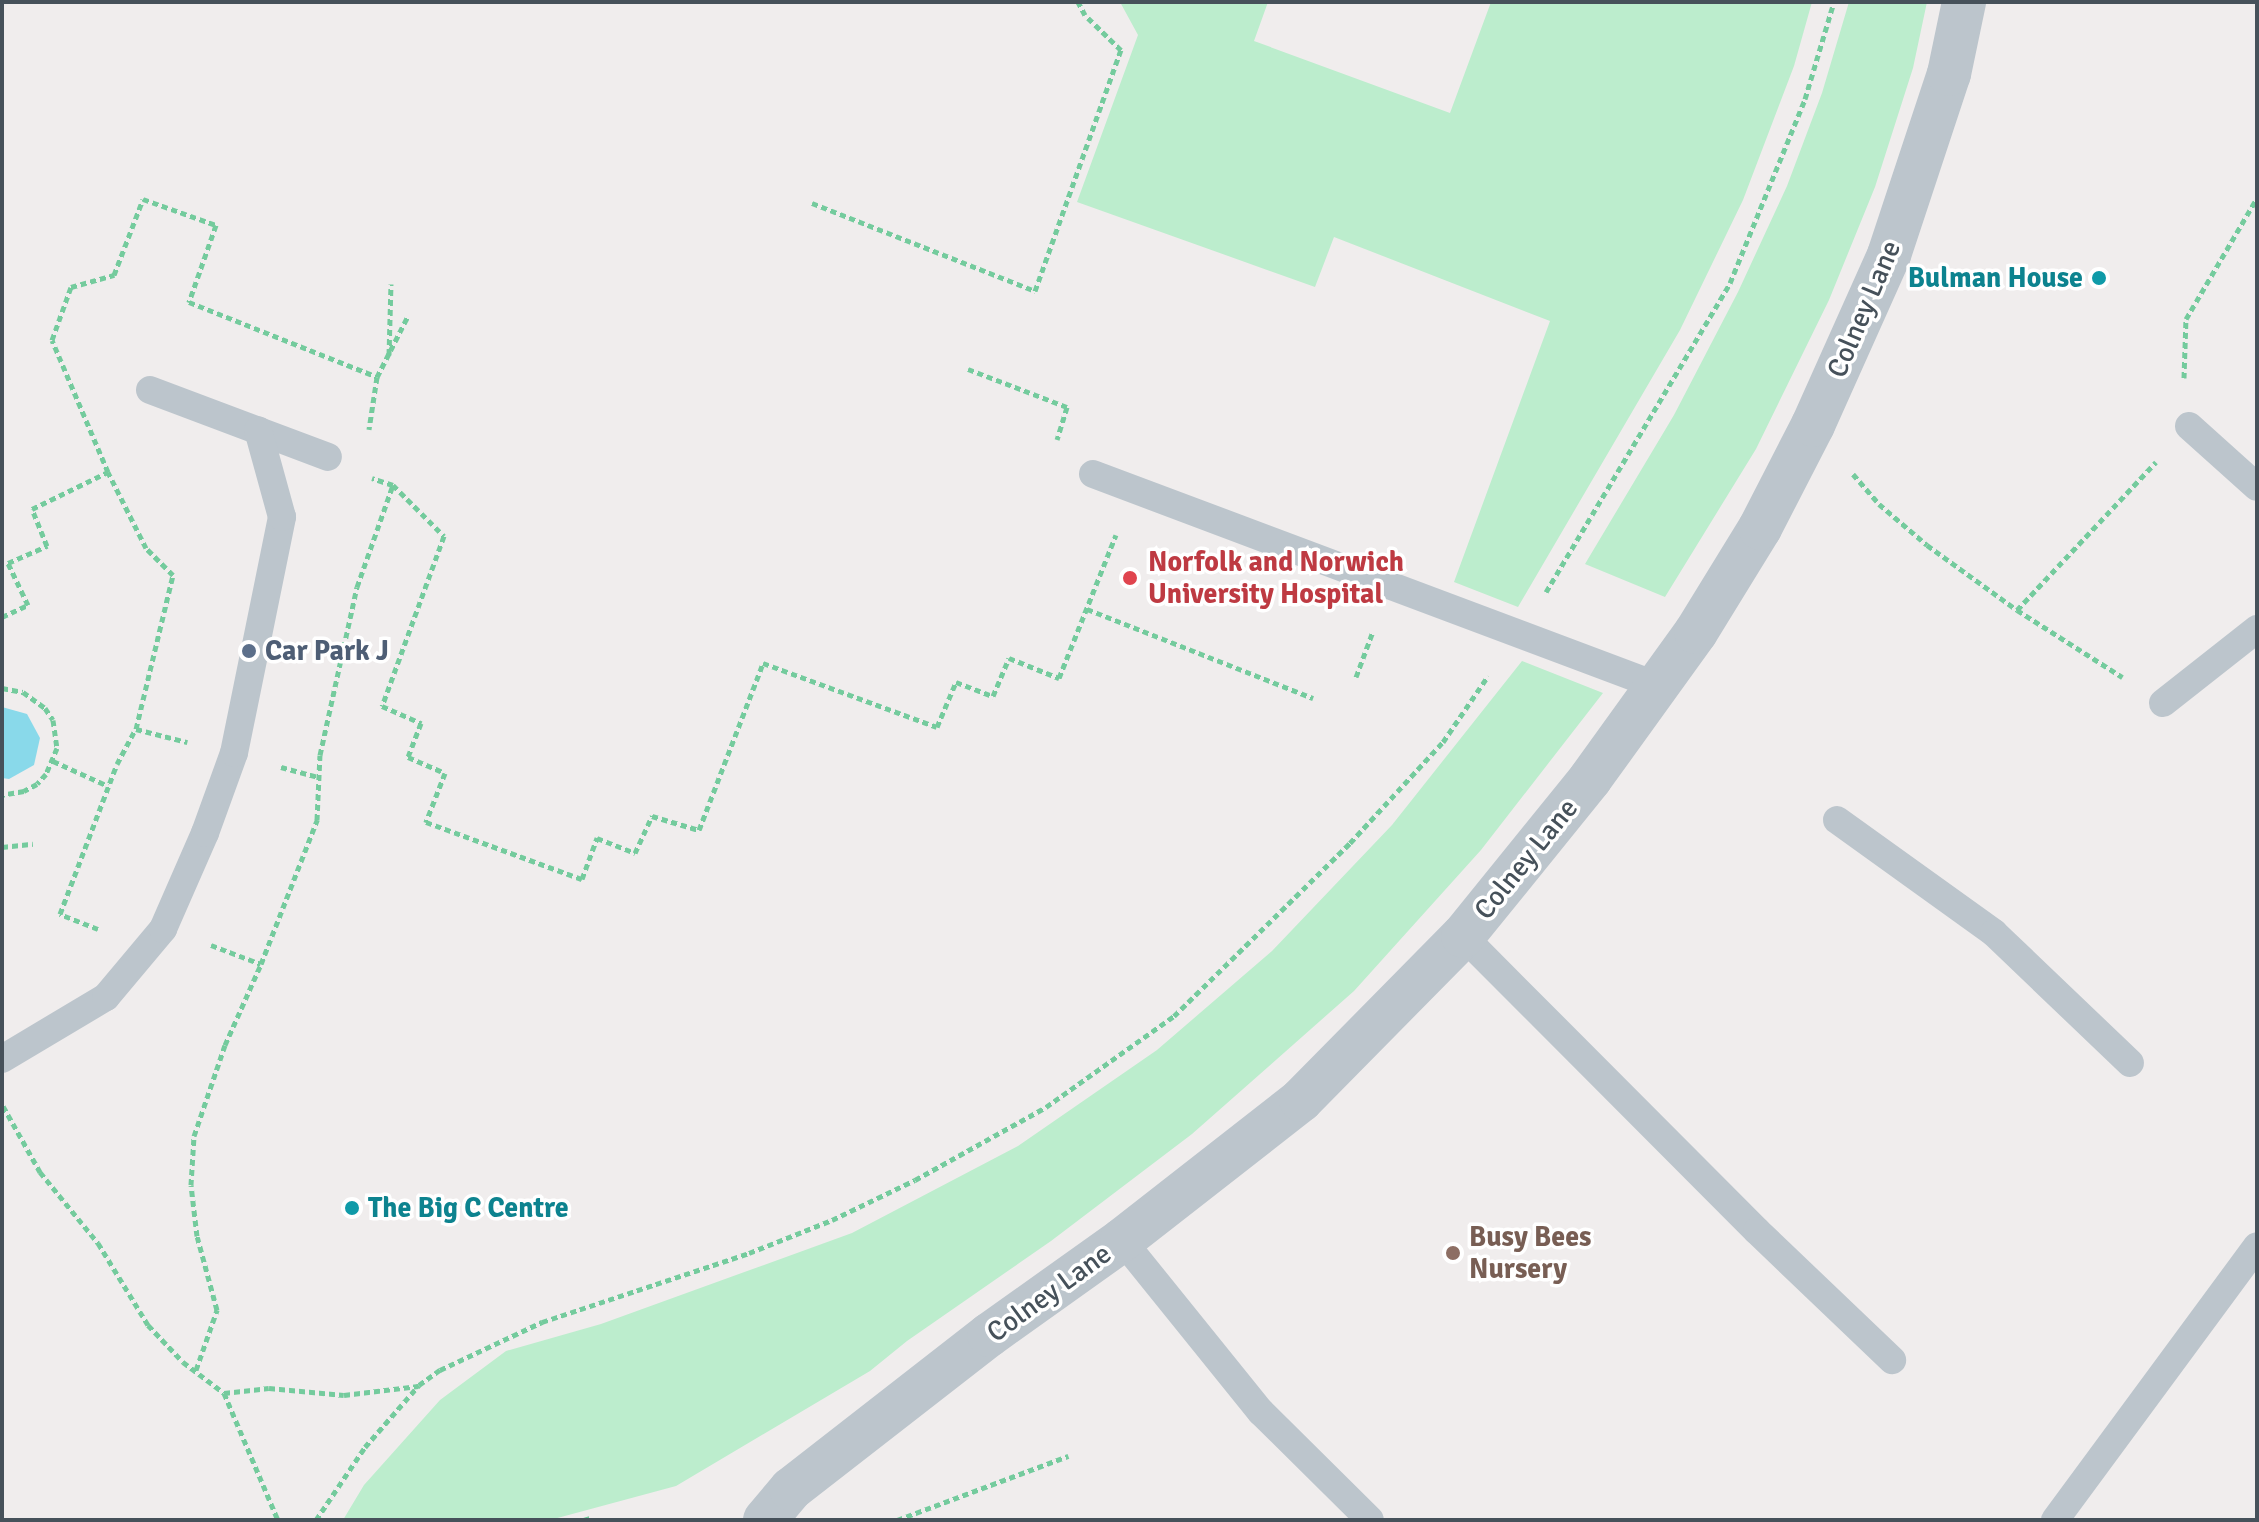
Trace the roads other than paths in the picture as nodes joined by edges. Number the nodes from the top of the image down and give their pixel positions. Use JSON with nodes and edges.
{"nodes":[{"id":1,"x":1964,"y":2,"type":"edge"},
{"id":2,"x":150,"y":390,"type":"dead end"},
{"id":3,"x":2189,"y":426,"type":"dead end"},
{"id":4,"x":258,"y":430,"type":"junction"},
{"id":5,"x":328,"y":457,"type":"dead end"},
{"id":6,"x":1093,"y":474,"type":"road end"},
{"id":7,"x":2257,"y":487,"type":"edge"},
{"id":8,"x":2257,"y":629,"type":"edge"},
{"id":9,"x":1658,"y":686,"type":"junction"},
{"id":10,"x":2163,"y":703,"type":"road end"},
{"id":11,"x":1837,"y":820,"type":"dead end"},
{"id":12,"x":1463,"y":936,"type":"junction"},
{"id":13,"x":2,"y":1059,"type":"edge"},
{"id":14,"x":2130,"y":1063,"type":"dead end"},
{"id":15,"x":1122,"y":1240,"type":"junction"},
{"id":16,"x":2257,"y":1246,"type":"edge"},
{"id":17,"x":1892,"y":1360,"type":"dead end"},
{"id":18,"x":778,"y":1505,"type":"edge"},
{"id":19,"x":728,"y":1520,"type":"edge"},
{"id":20,"x":1370,"y":1520,"type":"edge"},
{"id":21,"x":2055,"y":1520,"type":"edge"}],
"edges":[{"from":1,"to":9,"type":"street","name":"Colney Lane"},
{"from":2,"to":4,"type":"lane"},
{"from":3,"to":7,"type":"lane"},
{"from":4,"to":5,"type":"lane"},
{"from":4,"to":13,"type":"lane"},
{"from":6,"to":9,"type":"lane"},
{"from":8,"to":10,"type":"lane"},
{"from":9,"to":12,"type":"street","name":"Colney Lane"},
{"from":11,"to":14,"type":"lane"},
{"from":12,"to":15,"type":"street","name":"Colney Lane"},
{"from":12,"to":17,"type":"lane"},
{"from":15,"to":18,"type":"street","name":"Colney Lane"},
{"from":15,"to":20,"type":"lane"},
{"from":16,"to":21,"type":"lane"},
{"from":18,"to":19,"type":"street","name":"Colney Lane"}]}
